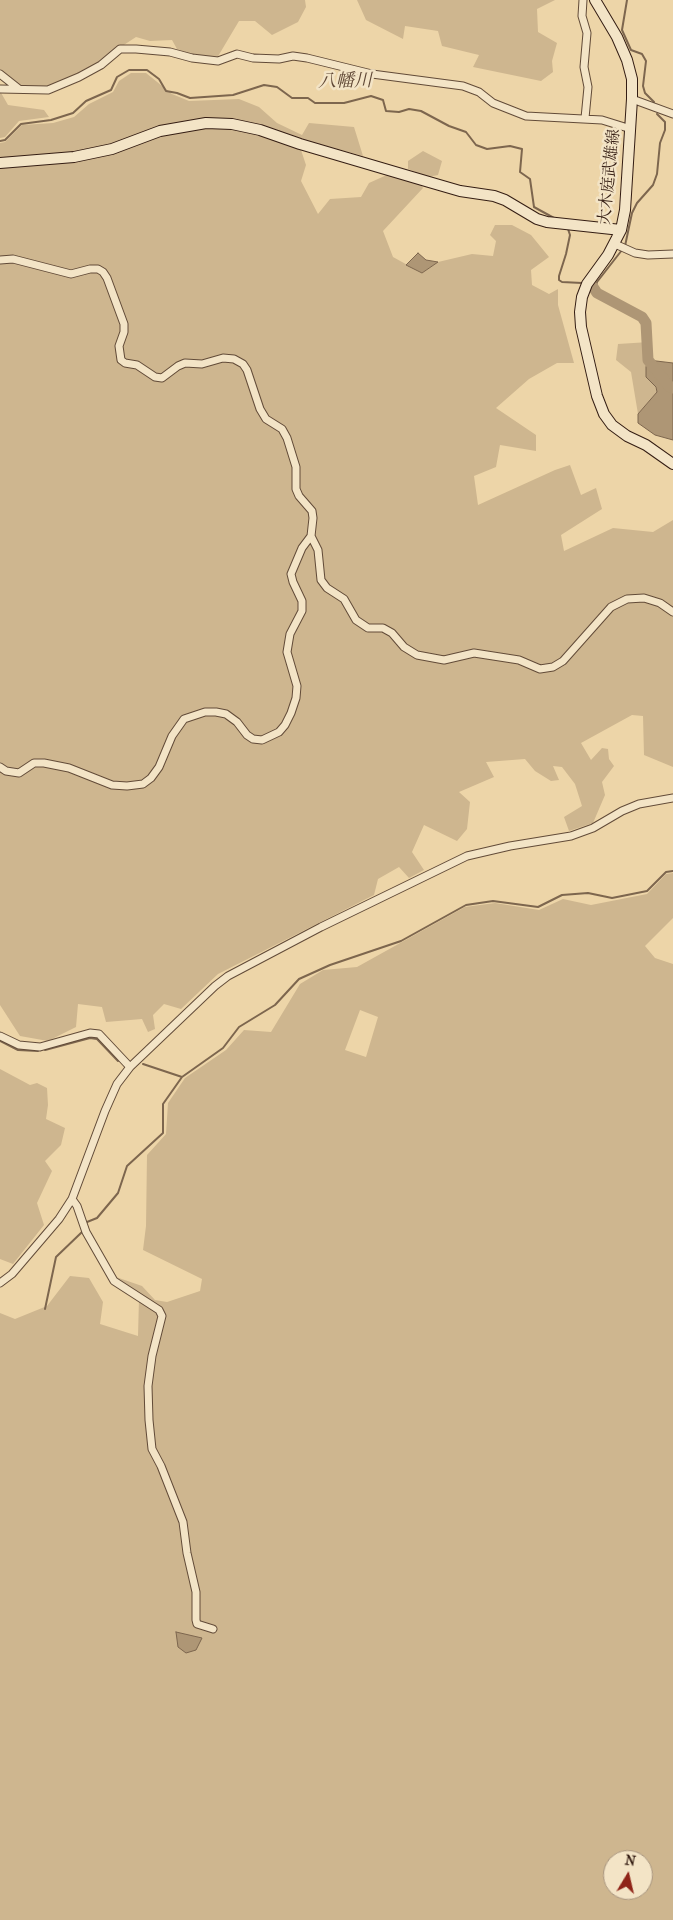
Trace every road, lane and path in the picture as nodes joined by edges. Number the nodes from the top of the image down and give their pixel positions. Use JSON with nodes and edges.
{"nodes":[{"id":1,"x":583,"y":0,"type":"edge"},
{"id":2,"x":595,"y":0,"type":"edge"},
{"id":3,"x":0,"y":74,"type":"edge"},
{"id":4,"x":0,"y":89,"type":"edge"},
{"id":5,"x":20,"y":89,"type":"junction"},
{"id":6,"x":632,"y":99,"type":"junction"},
{"id":7,"x":673,"y":114,"type":"edge"},
{"id":8,"x":585,"y":118,"type":"junction"},
{"id":9,"x":631,"y":128,"type":"junction"},
{"id":10,"x":0,"y":163,"type":"edge"},
{"id":11,"x":621,"y":230,"type":"junction"},
{"id":12,"x":621,"y":247,"type":"junction"},
{"id":13,"x":673,"y":254,"type":"edge"},
{"id":14,"x":0,"y":260,"type":"edge"},
{"id":15,"x":673,"y":464,"type":"edge"},
{"id":16,"x":310,"y":536,"type":"junction"},
{"id":17,"x":673,"y":612,"type":"edge"},
{"id":18,"x":0,"y":767,"type":"edge"},
{"id":19,"x":673,"y":798,"type":"edge"},
{"id":20,"x":0,"y":1036,"type":"edge"},
{"id":21,"x":130,"y":1067,"type":"junction"},
{"id":22,"x":72,"y":1199,"type":"junction"},
{"id":23,"x":0,"y":1284,"type":"edge"},
{"id":24,"x":213,"y":1629,"type":"dead end"}],
"edges":[{"from":1,"to":8,"type":"street"},
{"from":2,"to":6,"type":"street","name":"大木庭武雄線"},
{"from":3,"to":5,"type":"street"},
{"from":4,"to":5,"type":"street"},
{"from":5,"to":8,"type":"street"},
{"from":6,"to":7,"type":"street"},
{"from":6,"to":9,"type":"street","name":"大木庭武雄線"},
{"from":8,"to":9,"type":"street"},
{"from":9,"to":11,"type":"street","name":"大木庭武雄線"},
{"from":10,"to":11,"type":"street"},
{"from":11,"to":12,"type":"street","name":"大木庭武雄線"},
{"from":12,"to":13,"type":"street"},
{"from":12,"to":15,"type":"street","name":"大木庭武雄線"},
{"from":14,"to":16,"type":"street"},
{"from":16,"to":17,"type":"street"},
{"from":16,"to":18,"type":"street"},
{"from":19,"to":21,"type":"street"},
{"from":20,"to":21,"type":"street"},
{"from":21,"to":22,"type":"street"},
{"from":22,"to":23,"type":"street"},
{"from":22,"to":24,"type":"street"}]}
